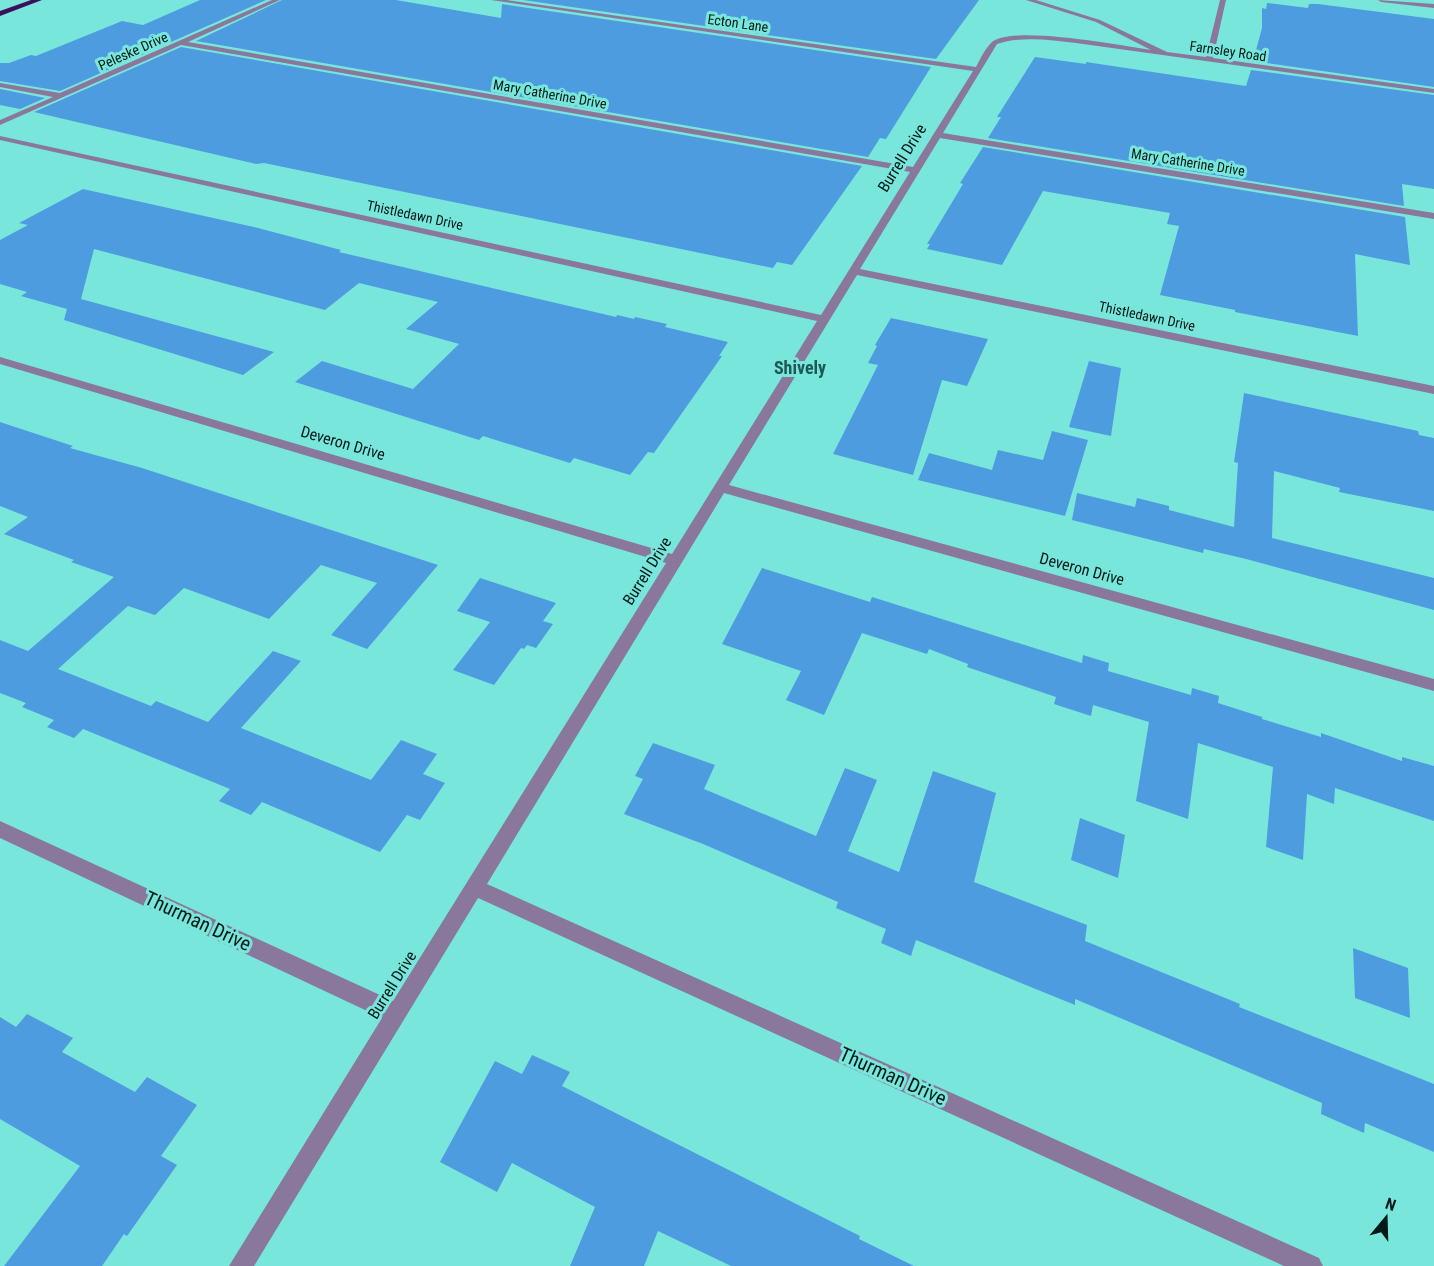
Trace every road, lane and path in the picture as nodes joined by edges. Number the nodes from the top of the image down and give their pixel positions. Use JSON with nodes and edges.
{"nodes":[{"id":1,"x":38,"y":0,"type":"edge"},
{"id":2,"x":277,"y":0,"type":"edge"},
{"id":3,"x":494,"y":0,"type":"edge"},
{"id":4,"x":1029,"y":0,"type":"edge"},
{"id":5,"x":1223,"y":0,"type":"edge"},
{"id":6,"x":1381,"y":0,"type":"edge"},
{"id":7,"x":1434,"y":6,"type":"edge"},
{"id":8,"x":0,"y":14,"type":"edge"},
{"id":9,"x":180,"y":43,"type":"junction"},
{"id":10,"x":1165,"y":54,"type":"junction"},
{"id":11,"x":1209,"y":60,"type":"junction"},
{"id":12,"x":978,"y":69,"type":"junction"},
{"id":13,"x":0,"y":85,"type":"edge"},
{"id":14,"x":1434,"y":91,"type":"edge"},
{"id":15,"x":62,"y":96,"type":"junction"},
{"id":16,"x":0,"y":123,"type":"edge"},
{"id":17,"x":938,"y":135,"type":"junction"},
{"id":18,"x":0,"y":138,"type":"edge"},
{"id":19,"x":916,"y":170,"type":"junction"},
{"id":20,"x":1434,"y":216,"type":"edge"},
{"id":21,"x":854,"y":271,"type":"junction"},
{"id":22,"x":824,"y":319,"type":"junction"},
{"id":23,"x":0,"y":360,"type":"edge"},
{"id":24,"x":1434,"y":390,"type":"edge"},
{"id":25,"x":720,"y":487,"type":"junction"},
{"id":26,"x":675,"y":560,"type":"junction"},
{"id":27,"x":1434,"y":685,"type":"edge"},
{"id":28,"x":0,"y":829,"type":"edge"},
{"id":29,"x":474,"y":887,"type":"junction"},
{"id":30,"x":395,"y":1013,"type":"junction"},
{"id":31,"x":241,"y":1266,"type":"edge"},
{"id":32,"x":1311,"y":1266,"type":"edge"}],
"edges":[{"from":1,"to":8,"type":"highway"},
{"from":2,"to":9,"type":"street","name":"Peleske Drive"},
{"from":3,"to":12,"type":"street","name":"Ecton Lane"},
{"from":4,"to":10,"type":"street","name":"Farnsley Road"},
{"from":5,"to":11,"type":"street"},
{"from":6,"to":7,"type":"street"},
{"from":9,"to":15,"type":"street","name":"Peleske Drive"},
{"from":9,"to":19,"type":"street","name":"Mary Catherine Drive"},
{"from":10,"to":11,"type":"street","name":"Farnsley Road"},
{"from":10,"to":12,"type":"street","name":"Burrell Drive"},
{"from":11,"to":14,"type":"street","name":"Farnsley Road"},
{"from":12,"to":17,"type":"street","name":"Burrell Drive"},
{"from":13,"to":15,"type":"street"},
{"from":15,"to":16,"type":"street","name":"Peleske Drive"},
{"from":17,"to":19,"type":"street","name":"Burrell Drive"},
{"from":17,"to":20,"type":"street","name":"Mary Catherine Drive"},
{"from":18,"to":22,"type":"street","name":"Thistledawn Drive"},
{"from":19,"to":21,"type":"street","name":"Burrell Drive"},
{"from":21,"to":22,"type":"street","name":"Burrell Drive"},
{"from":21,"to":24,"type":"street","name":"Thistledawn Drive"},
{"from":22,"to":25,"type":"street","name":"Burrell Drive"},
{"from":23,"to":26,"type":"street","name":"Deveron Drive"},
{"from":25,"to":26,"type":"street","name":"Burrell Drive"},
{"from":25,"to":27,"type":"street","name":"Deveron Drive"},
{"from":26,"to":29,"type":"street","name":"Burrell Drive"},
{"from":28,"to":30,"type":"street","name":"Thurman Drive"},
{"from":29,"to":30,"type":"street","name":"Burrell Drive"},
{"from":29,"to":32,"type":"street","name":"Thurman Drive"},
{"from":30,"to":31,"type":"street","name":"Burrell Drive"}]}
